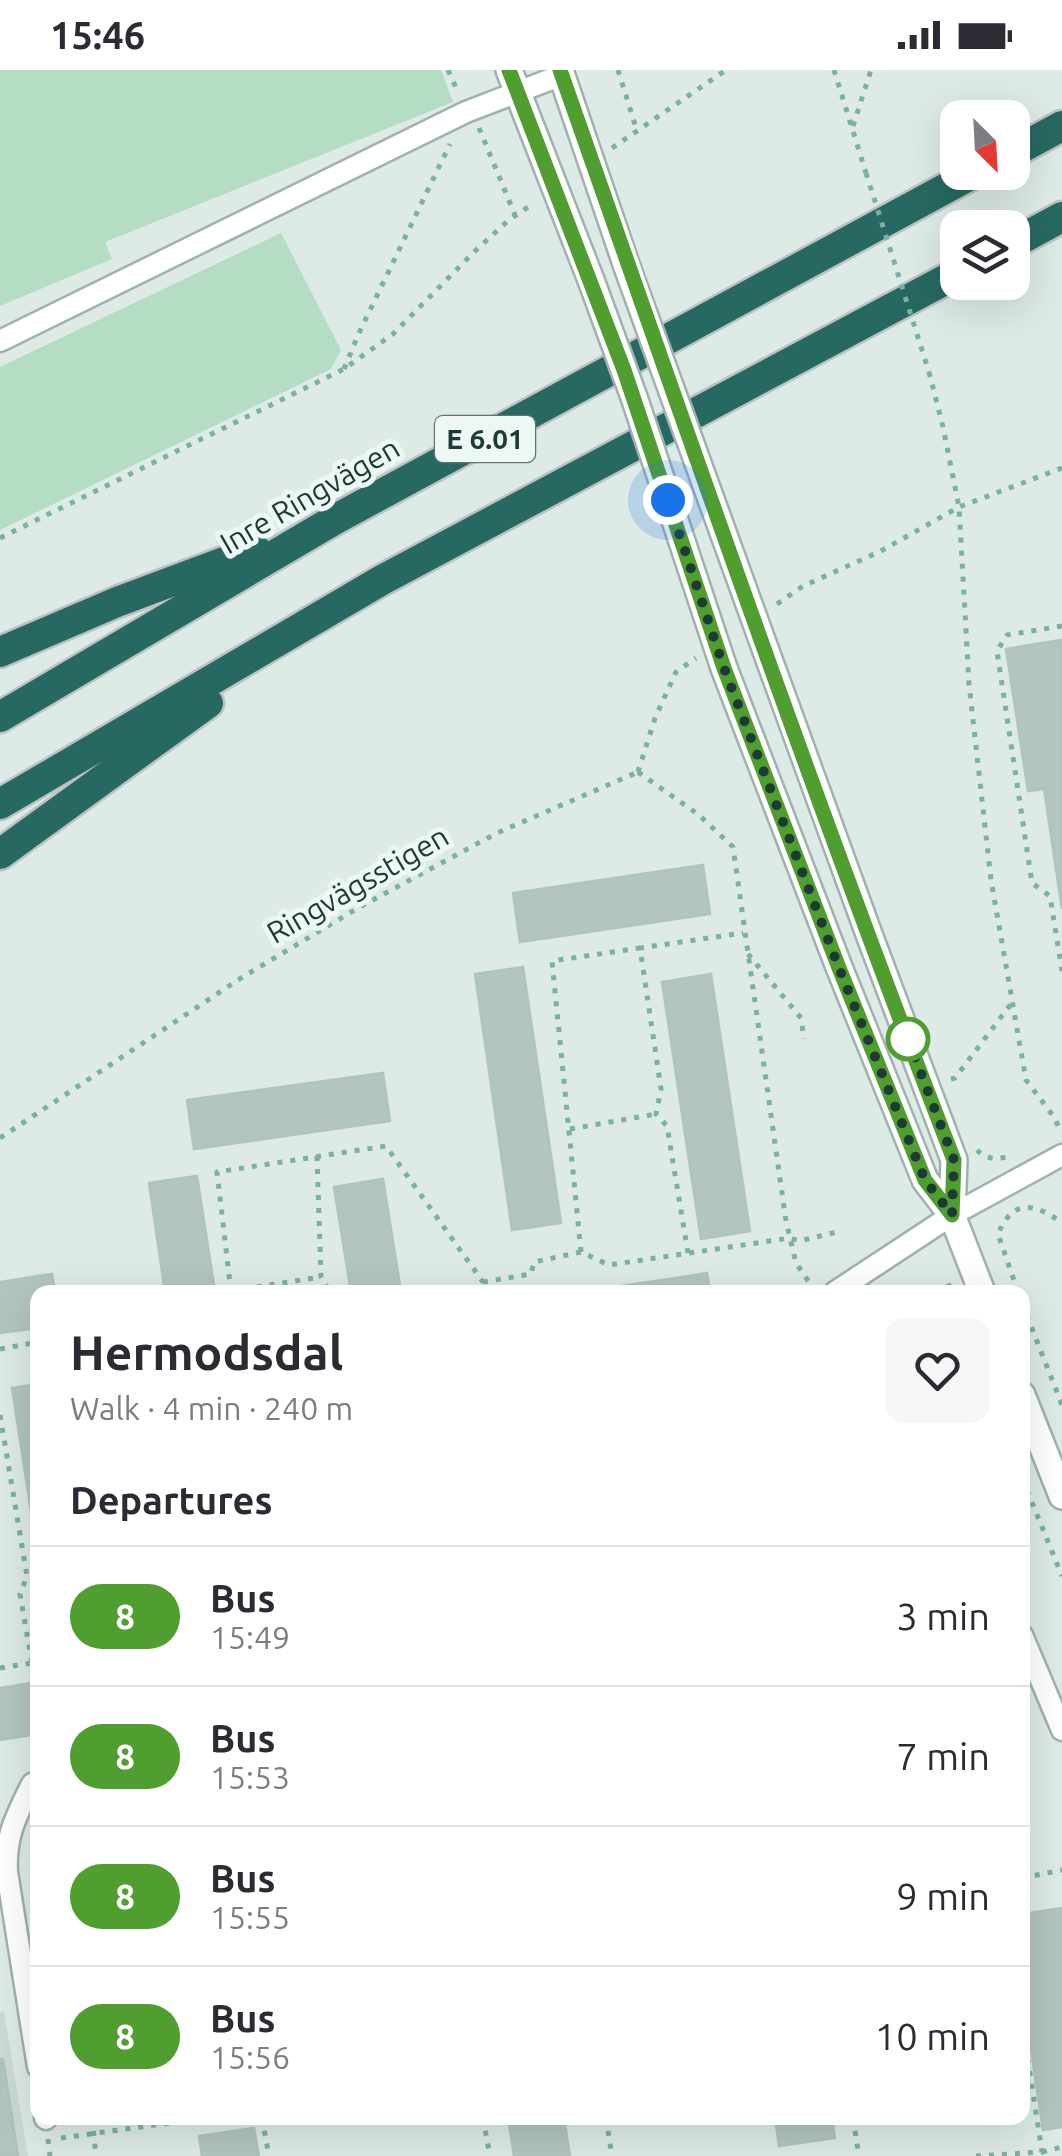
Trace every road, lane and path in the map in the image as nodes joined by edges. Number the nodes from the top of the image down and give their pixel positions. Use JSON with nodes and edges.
{"nodes":[{"id":1,"x":618,"y":70,"type":"edge"},
{"id":2,"x":726,"y":70,"type":"edge"},
{"id":3,"x":834,"y":70,"type":"edge"},
{"id":4,"x":871,"y":70,"type":"edge"},
{"id":5,"x":561,"y":72,"type":"edge"},
{"id":6,"x":514,"y":80,"type":"edge"},
{"id":7,"x":470,"y":114,"type":"junction"},
{"id":8,"x":1062,"y":126,"type":"edge"},
{"id":9,"x":852,"y":129,"type":"junction"},
{"id":10,"x":637,"y":131,"type":"junction"},
{"id":11,"x":1030,"y":143,"type":"edge"},
{"id":12,"x":612,"y":148,"type":"dead end"},
{"id":13,"x":943,"y":190,"type":"edge"},
{"id":14,"x":536,"y":202,"type":"dead end"},
{"id":15,"x":515,"y":216,"type":"junction"},
{"id":16,"x":1062,"y":217,"type":"edge"},
{"id":17,"x":1030,"y":234,"type":"edge"},
{"id":18,"x":940,"y":283,"type":"edge"},
{"id":19,"x":0,"y":340,"type":"edge"},
{"id":20,"x":344,"y":369,"type":"junction"},
{"id":21,"x":1062,"y":468,"type":"edge"},
{"id":22,"x":959,"y":506,"type":"junction"},
{"id":23,"x":334,"y":520,"type":"junction"},
{"id":24,"x":0,"y":538,"type":"edge"},
{"id":25,"x":382,"y":580,"type":"junction"},
{"id":26,"x":777,"y":604,"type":"dead end"},
{"id":27,"x":1062,"y":626,"type":"edge"},
{"id":28,"x":0,"y":652,"type":"edge"},
{"id":29,"x":712,"y":662,"type":"junction"},
{"id":30,"x":0,"y":717,"type":"edge"},
{"id":31,"x":638,"y":772,"type":"junction"},
{"id":32,"x":0,"y":804,"type":"edge"},
{"id":33,"x":0,"y":854,"type":"edge"},
{"id":34,"x":744,"y":932,"type":"junction"},
{"id":35,"x":640,"y":948,"type":"junction"},
{"id":36,"x":746,"y":952,"type":"junction"},
{"id":37,"x":1062,"y":970,"type":"edge"},
{"id":38,"x":1014,"y":1000,"type":"junction"},
{"id":39,"x":804,"y":1039,"type":"dead end"},
{"id":40,"x":945,"y":1082,"type":"dead end"},
{"id":41,"x":656,"y":1114,"type":"junction"},
{"id":42,"x":569,"y":1129,"type":"junction"},
{"id":43,"x":1061,"y":1132,"type":"edge"},
{"id":44,"x":0,"y":1138,"type":"edge"},
{"id":45,"x":974,"y":1148,"type":"dead end"},
{"id":46,"x":1021,"y":1152,"type":"dead end"},
{"id":47,"x":1062,"y":1155,"type":"edge"},
{"id":48,"x":317,"y":1156,"type":"junction"},
{"id":49,"x":952,"y":1215,"type":"junction"},
{"id":50,"x":1062,"y":1223,"type":"edge"},
{"id":51,"x":836,"y":1232,"type":"dead end"},
{"id":52,"x":790,"y":1238,"type":"junction"},
{"id":53,"x":582,"y":1252,"type":"junction"},
{"id":54,"x":688,"y":1253,"type":"junction"},
{"id":55,"x":321,"y":1277,"type":"junction"},
{"id":56,"x":483,"y":1282,"type":"junction"},
{"id":57,"x":230,"y":1285,"type":"edge"},
{"id":58,"x":273,"y":1285,"type":"edge"},
{"id":59,"x":326,"y":1285,"type":"edge"},
{"id":60,"x":484,"y":1285,"type":"edge"},
{"id":61,"x":811,"y":1285,"type":"edge"},
{"id":62,"x":846,"y":1285,"type":"edge"},
{"id":63,"x":979,"y":1285,"type":"edge"},
{"id":64,"x":1016,"y":1285,"type":"edge"},
{"id":65,"x":1030,"y":1323,"type":"edge"},
{"id":66,"x":30,"y":1343,"type":"edge"},
{"id":67,"x":0,"y":1349,"type":"edge"},
{"id":68,"x":1062,"y":1405,"type":"edge"},
{"id":69,"x":0,"y":1415,"type":"edge"},
{"id":70,"x":1030,"y":1415,"type":"edge"},
{"id":71,"x":1062,"y":1496,"type":"edge"},
{"id":72,"x":1030,"y":1498,"type":"edge"},
{"id":73,"x":1062,"y":1576,"type":"edge"},
{"id":74,"x":30,"y":1640,"type":"edge"},
{"id":75,"x":1030,"y":1654,"type":"edge"},
{"id":76,"x":30,"y":1664,"type":"edge"},
{"id":77,"x":0,"y":1668,"type":"edge"},
{"id":78,"x":1062,"y":1730,"type":"edge"},
{"id":79,"x":30,"y":1788,"type":"edge"},
{"id":80,"x":1062,"y":1870,"type":"edge"},
{"id":81,"x":1030,"y":1876,"type":"edge"},
{"id":82,"x":30,"y":2014,"type":"edge"},
{"id":83,"x":1030,"y":2073,"type":"edge"},
{"id":84,"x":46,"y":2125,"type":"edge"},
{"id":85,"x":93,"y":2125,"type":"edge"},
{"id":86,"x":159,"y":2125,"type":"edge"},
{"id":87,"x":263,"y":2125,"type":"edge"},
{"id":88,"x":484,"y":2125,"type":"edge"},
{"id":89,"x":607,"y":2125,"type":"edge"},
{"id":90,"x":854,"y":2125,"type":"edge"},
{"id":91,"x":94,"y":2135,"type":"junction"},
{"id":92,"x":1062,"y":2147,"type":"edge"},
{"id":93,"x":1042,"y":2152,"type":"junction"},
{"id":94,"x":96,"y":2156,"type":"edge"},
{"id":95,"x":269,"y":2156,"type":"edge"},
{"id":96,"x":490,"y":2156,"type":"edge"},
{"id":97,"x":612,"y":2156,"type":"edge"},
{"id":98,"x":859,"y":2156,"type":"edge"},
{"id":99,"x":976,"y":2156,"type":"edge"}],
"edges":[{"from":1,"to":10,"type":"path"},
{"from":2,"to":10,"type":"path"},
{"from":3,"to":9,"type":"path"},
{"from":4,"to":9,"type":"path"},
{"from":5,"to":6,"type":"street"},
{"from":5,"to":49,"type":"street","bridge":true},
{"from":6,"to":7,"type":"street"},
{"from":6,"to":29,"type":"street","bridge":true},
{"from":7,"to":15,"type":"path"},
{"from":7,"to":19,"type":"street"},
{"from":7,"to":20,"type":"path"},
{"from":8,"to":11,"type":"highway"},
{"from":9,"to":22,"type":"path","bridge":true},
{"from":10,"to":12,"type":"path"},
{"from":13,"to":23,"type":"highway","name":"Inre Ringvägen","number":"E 6.01"},
{"from":14,"to":15,"type":"path"},
{"from":15,"to":20,"type":"path"},
{"from":16,"to":17,"type":"highway"},
{"from":18,"to":25,"type":"highway","number":"E 6.01"},
{"from":20,"to":24,"type":"path"},
{"from":21,"to":22,"type":"path"},
{"from":22,"to":26,"type":"path"},
{"from":22,"to":38,"type":"path"},
{"from":23,"to":28,"type":"highway"},
{"from":23,"to":30,"type":"highway","name":"Inre Ringvägen","number":"E 6.01"},
{"from":25,"to":32,"type":"highway","number":"E 6.01"},
{"from":25,"to":33,"type":"highway"},
{"from":27,"to":37,"type":"path"},
{"from":29,"to":31,"type":"path"},
{"from":29,"to":49,"type":"street"},
{"from":31,"to":34,"type":"path"},
{"from":31,"to":44,"type":"path","name":"Ringvägsstigen"},
{"from":34,"to":35,"type":"path"},
{"from":34,"to":36,"type":"path"},
{"from":35,"to":41,"type":"path"},
{"from":35,"to":42,"type":"path"},
{"from":36,"to":39,"type":"path"},
{"from":36,"to":52,"type":"path"},
{"from":38,"to":40,"type":"path"},
{"from":38,"to":43,"type":"path"},
{"from":41,"to":42,"type":"path"},
{"from":41,"to":54,"type":"path"},
{"from":42,"to":53,"type":"path"},
{"from":45,"to":46,"type":"path"},
{"from":47,"to":49,"type":"street"},
{"from":48,"to":55,"type":"path"},
{"from":48,"to":56,"type":"path"},
{"from":48,"to":57,"type":"path"},
{"from":49,"to":62,"type":"street"},
{"from":49,"to":63,"type":"street"},
{"from":50,"to":64,"type":"path"},
{"from":51,"to":52,"type":"path"},
{"from":52,"to":54,"type":"path"},
{"from":52,"to":61,"type":"path"},
{"from":53,"to":54,"type":"path"},
{"from":53,"to":56,"type":"path"},
{"from":55,"to":58,"type":"path"},
{"from":55,"to":59,"type":"path"},
{"from":56,"to":60,"type":"path"},
{"from":65,"to":68,"type":"path"},
{"from":66,"to":67,"type":"path"},
{"from":69,"to":74,"type":"path"},
{"from":70,"to":71,"type":"street"},
{"from":72,"to":73,"type":"path"},
{"from":75,"to":78,"type":"street"},
{"from":76,"to":77,"type":"path"},
{"from":79,"to":82,"type":"street"},
{"from":80,"to":81,"type":"path"},
{"from":83,"to":93,"type":"path"},
{"from":84,"to":91,"type":"path"},
{"from":85,"to":91,"type":"path"},
{"from":86,"to":91,"type":"path"},
{"from":87,"to":95,"type":"path"},
{"from":88,"to":96,"type":"path"},
{"from":89,"to":97,"type":"path"},
{"from":90,"to":98,"type":"path"},
{"from":91,"to":94,"type":"path"},
{"from":92,"to":93,"type":"path"},
{"from":93,"to":99,"type":"path"}]}
